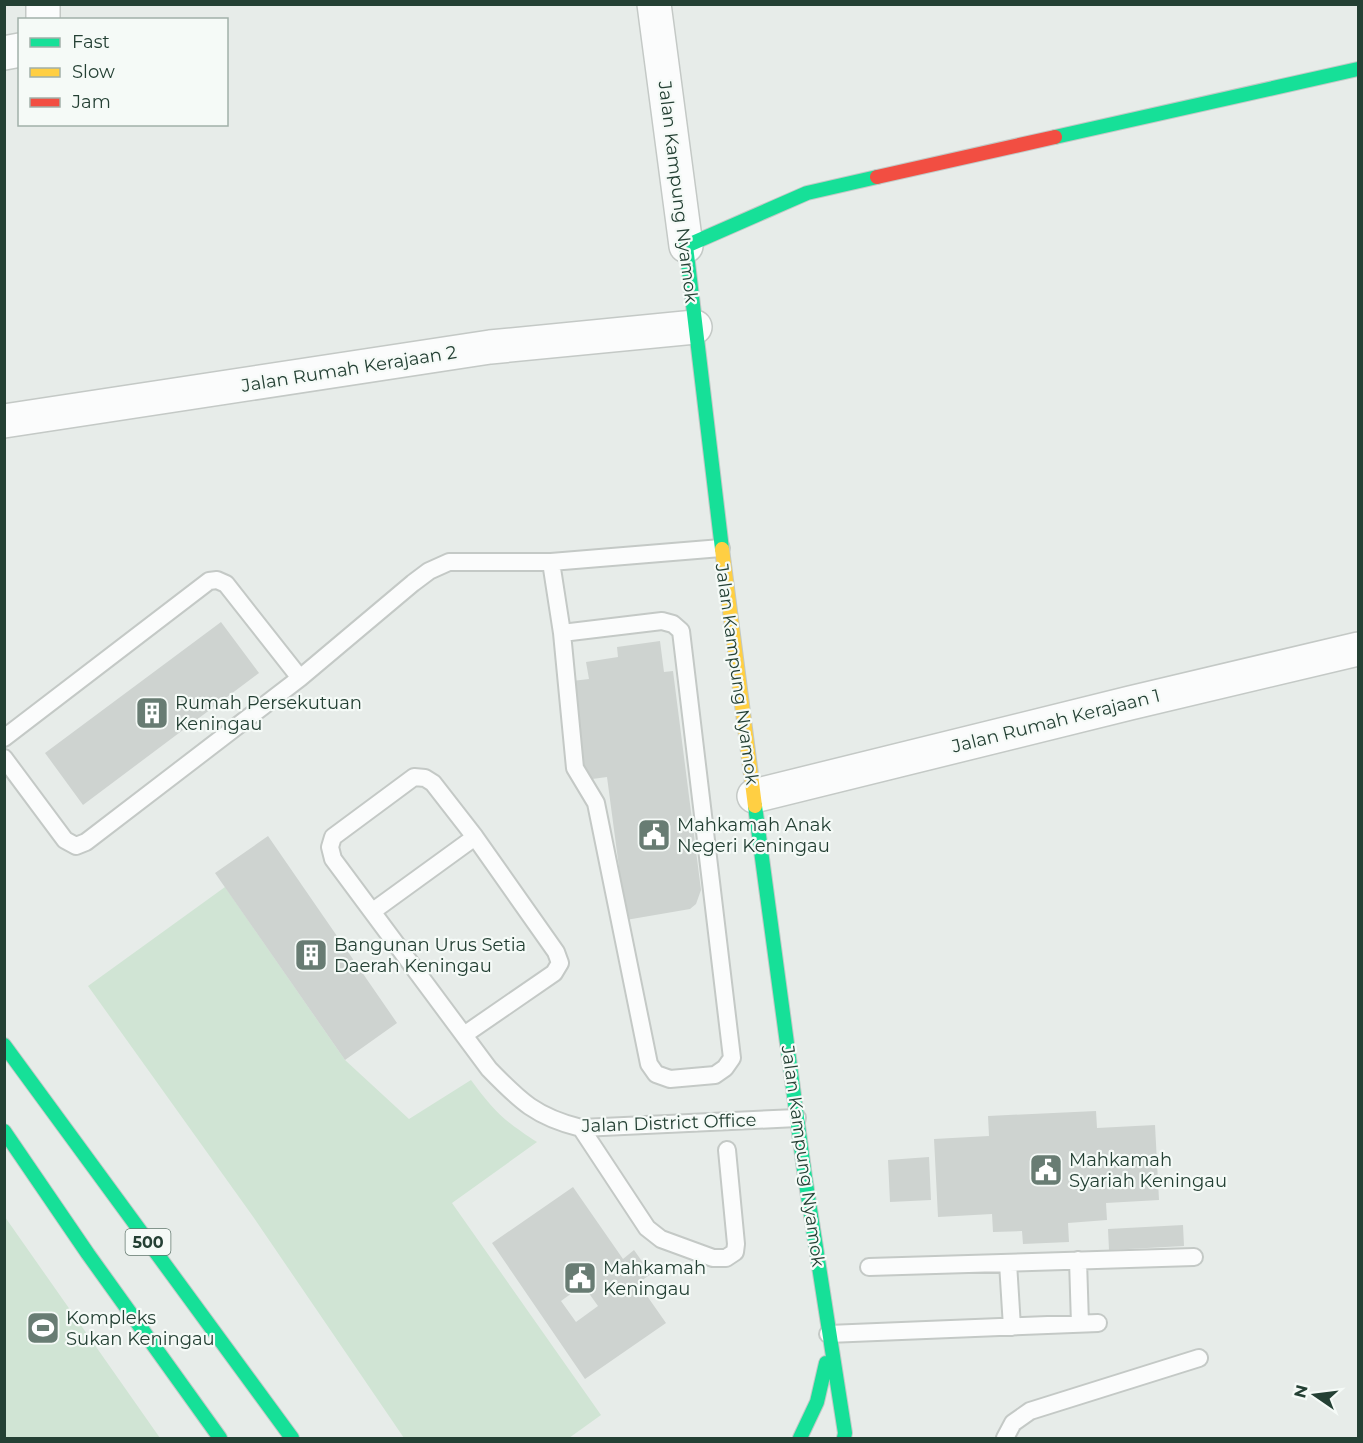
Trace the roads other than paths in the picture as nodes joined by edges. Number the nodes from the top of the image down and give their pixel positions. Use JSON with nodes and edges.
{"nodes":[{"id":1,"x":654,"y":4,"type":"edge"},
{"id":2,"x":1359,"y":69,"type":"edge"},
{"id":3,"x":686,"y":246,"type":"junction"},
{"id":4,"x":695,"y":327,"type":"junction"},
{"id":5,"x":4,"y":421,"type":"edge"},
{"id":6,"x":721,"y":548,"type":"junction"},
{"id":7,"x":551,"y":562,"type":"junction"},
{"id":8,"x":562,"y":633,"type":"junction"},
{"id":9,"x":1359,"y":649,"type":"edge"},
{"id":10,"x":300,"y":678,"type":"junction"},
{"id":11,"x":4,"y":738,"type":"edge"},
{"id":12,"x":4,"y":758,"type":"edge"},
{"id":13,"x":754,"y":796,"type":"junction"},
{"id":14,"x":475,"y":837,"type":"junction"},
{"id":15,"x":373,"y":911,"type":"junction"},
{"id":16,"x":464,"y":1035,"type":"junction"},
{"id":17,"x":4,"y":1045,"type":"edge"},
{"id":18,"x":796,"y":1118,"type":"junction"},
{"id":19,"x":581,"y":1128,"type":"junction"},
{"id":20,"x":4,"y":1131,"type":"edge"},
{"id":21,"x":727,"y":1150,"type":"dead end"},
{"id":22,"x":1194,"y":1257,"type":"dead end"},
{"id":23,"x":1078,"y":1260,"type":"junction"},
{"id":24,"x":1008,"y":1263,"type":"junction"},
{"id":25,"x":869,"y":1267,"type":"dead end"},
{"id":26,"x":1098,"y":1323,"type":"dead end"},
{"id":27,"x":1080,"y":1324,"type":"junction"},
{"id":28,"x":1012,"y":1327,"type":"junction"},
{"id":29,"x":829,"y":1338,"type":"junction"},
{"id":30,"x":1199,"y":1358,"type":"dead end"},
{"id":31,"x":845,"y":1437,"type":"edge"},
{"id":32,"x":220,"y":1438,"type":"edge"},
{"id":33,"x":292,"y":1438,"type":"edge"},
{"id":34,"x":800,"y":1438,"type":"edge"},
{"id":35,"x":1005,"y":1438,"type":"edge"}],
"edges":[{"from":1,"to":3,"type":"street","name":"Jalan Kampung Nyamok"},
{"from":2,"to":3,"type":"street"},
{"from":3,"to":4,"type":"street","name":"Jalan Kampung Nyamok"},
{"from":4,"to":5,"type":"street","name":"Jalan Rumah Kerajaan 2"},
{"from":4,"to":6,"type":"street","name":"Jalan Kampung Nyamok"},
{"from":6,"to":7,"type":"lane"},
{"from":6,"to":13,"type":"street","name":"Jalan Kampung Nyamok"},
{"from":7,"to":8,"type":"lane"},
{"from":7,"to":10,"type":"lane"},
{"from":8,"to":8,"type":"lane"},
{"from":9,"to":13,"type":"street","name":"Jalan Rumah Kerajaan 1"},
{"from":10,"to":11,"type":"lane"},
{"from":10,"to":12,"type":"lane"},
{"from":13,"to":18,"type":"street","name":"Jalan Kampung Nyamok"},
{"from":14,"to":15,"type":"lane"},
{"from":14,"to":15,"type":"lane","name":"Jalan District Office"},
{"from":14,"to":16,"type":"lane"},
{"from":15,"to":16,"type":"lane","name":"Jalan District Office"},
{"from":16,"to":19,"type":"lane","name":"Jalan District Office"},
{"from":17,"to":33,"type":"street","number":"500"},
{"from":18,"to":19,"type":"lane","name":"Jalan District Office"},
{"from":18,"to":29,"type":"street","name":"Jalan Kampung Nyamok"},
{"from":19,"to":21,"type":"lane"},
{"from":20,"to":32,"type":"street"},
{"from":22,"to":23,"type":"lane"},
{"from":23,"to":24,"type":"lane"},
{"from":23,"to":27,"type":"lane"},
{"from":24,"to":25,"type":"lane"},
{"from":24,"to":28,"type":"lane"},
{"from":26,"to":27,"type":"lane"},
{"from":27,"to":28,"type":"lane"},
{"from":28,"to":29,"type":"lane"},
{"from":29,"to":31,"type":"street","name":"Jalan Kampung Nyamok"},
{"from":29,"to":34,"type":"street","name":"Jalan Kampung Nyamok"},
{"from":30,"to":35,"type":"lane"}]}
